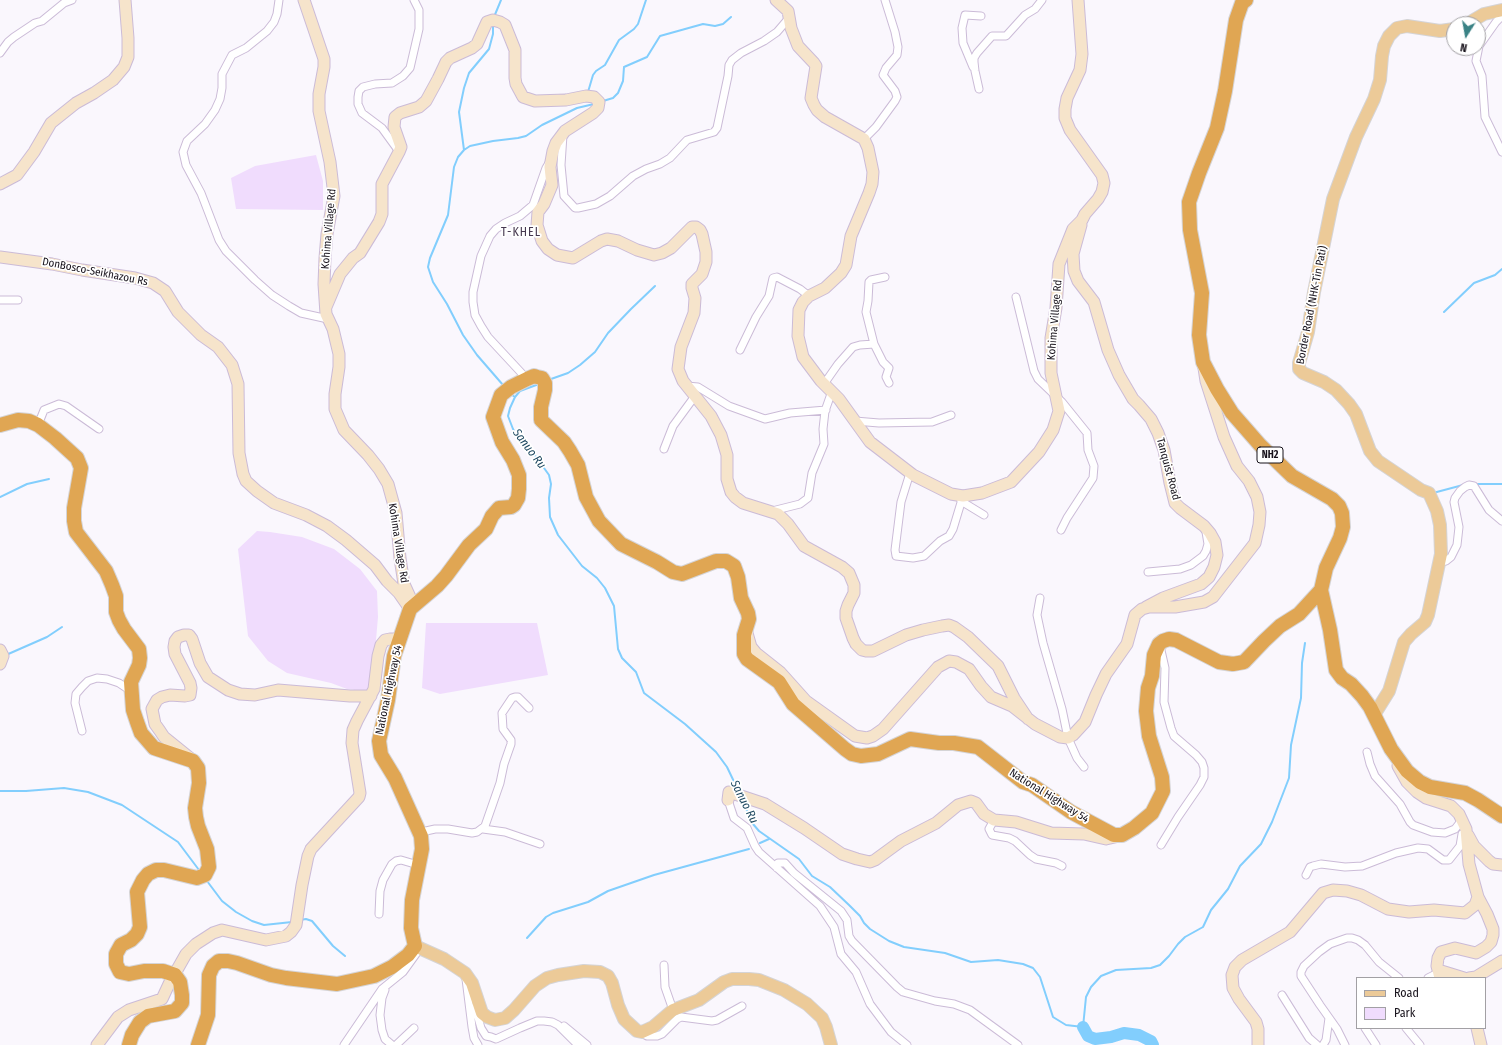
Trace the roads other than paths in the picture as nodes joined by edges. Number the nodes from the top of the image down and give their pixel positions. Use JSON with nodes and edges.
{"nodes":[{"id":1,"x":72,"y":0,"type":"edge"},
{"id":2,"x":124,"y":0,"type":"edge"},
{"id":3,"x":279,"y":0,"type":"edge"},
{"id":4,"x":304,"y":0,"type":"edge"},
{"id":5,"x":414,"y":0,"type":"edge"},
{"id":6,"x":776,"y":0,"type":"edge"},
{"id":7,"x":886,"y":0,"type":"edge"},
{"id":8,"x":1042,"y":0,"type":"edge"},
{"id":9,"x":1078,"y":0,"type":"edge"},
{"id":10,"x":1246,"y":0,"type":"edge"},
{"id":11,"x":1502,"y":10,"type":"edge"},
{"id":12,"x":981,"y":16,"type":"dead end"},
{"id":13,"x":1481,"y":16,"type":"edge"},
{"id":14,"x":1502,"y":16,"type":"edge"},
{"id":15,"x":789,"y":18,"type":"junction"},
{"id":16,"x":1446,"y":30,"type":"edge"},
{"id":17,"x":0,"y":53,"type":"edge"},
{"id":18,"x":975,"y":71,"type":"junction"},
{"id":19,"x":979,"y":89,"type":"dead end"},
{"id":20,"x":563,"y":134,"type":"junction"},
{"id":21,"x":864,"y":139,"type":"junction"},
{"id":22,"x":399,"y":152,"type":"junction"},
{"id":23,"x":1502,"y":152,"type":"edge"},
{"id":24,"x":552,"y":159,"type":"junction"},
{"id":25,"x":0,"y":184,"type":"edge"},
{"id":26,"x":1082,"y":220,"type":"junction"},
{"id":27,"x":0,"y":257,"type":"edge"},
{"id":28,"x":885,"y":277,"type":"dead end"},
{"id":29,"x":809,"y":296,"type":"junction"},
{"id":30,"x":1016,"y":297,"type":"dead end"},
{"id":31,"x":0,"y":300,"type":"edge"},
{"id":32,"x":18,"y":300,"type":"dead end"},
{"id":33,"x":326,"y":307,"type":"junction"},
{"id":34,"x":328,"y":319,"type":"junction"},
{"id":35,"x":874,"y":344,"type":"junction"},
{"id":36,"x":740,"y":350,"type":"dead end"},
{"id":37,"x":1203,"y":362,"type":"junction"},
{"id":38,"x":527,"y":379,"type":"junction"},
{"id":39,"x":889,"y":383,"type":"dead end"},
{"id":40,"x":687,"y":386,"type":"junction"},
{"id":41,"x":828,"y":388,"type":"junction"},
{"id":42,"x":695,"y":396,"type":"junction"},
{"id":43,"x":1057,"y":399,"type":"junction"},
{"id":44,"x":826,"y":410,"type":"junction"},
{"id":45,"x":951,"y":415,"type":"dead end"},
{"id":46,"x":856,"y":421,"type":"junction"},
{"id":47,"x":0,"y":425,"type":"edge"},
{"id":48,"x":38,"y":425,"type":"junction"},
{"id":49,"x":99,"y":429,"type":"dead end"},
{"id":50,"x":664,"y":449,"type":"dead end"},
{"id":51,"x":910,"y":473,"type":"junction"},
{"id":52,"x":962,"y":498,"type":"junction"},
{"id":53,"x":769,"y":511,"type":"junction"},
{"id":54,"x":984,"y":515,"type":"dead end"},
{"id":55,"x":1502,"y":521,"type":"edge"},
{"id":56,"x":1204,"y":526,"type":"junction"},
{"id":57,"x":1061,"y":530,"type":"dead end"},
{"id":58,"x":1440,"y":562,"type":"junction"},
{"id":59,"x":1148,"y":572,"type":"dead end"},
{"id":60,"x":1321,"y":590,"type":"junction"},
{"id":61,"x":1040,"y":598,"type":"dead end"},
{"id":62,"x":412,"y":607,"type":"junction"},
{"id":63,"x":1142,"y":609,"type":"junction"},
{"id":64,"x":746,"y":628,"type":"junction"},
{"id":65,"x":400,"y":639,"type":"junction"},
{"id":66,"x":1159,"y":644,"type":"junction"},
{"id":67,"x":0,"y":650,"type":"edge"},
{"id":68,"x":0,"y":664,"type":"edge"},
{"id":69,"x":130,"y":691,"type":"junction"},
{"id":70,"x":371,"y":696,"type":"junction"},
{"id":71,"x":529,"y":708,"type":"dead end"},
{"id":72,"x":1374,"y":715,"type":"junction"},
{"id":73,"x":1028,"y":718,"type":"junction"},
{"id":74,"x":82,"y":732,"type":"dead end"},
{"id":75,"x":1068,"y":738,"type":"junction"},
{"id":76,"x":1391,"y":750,"type":"junction"},
{"id":77,"x":1367,"y":752,"type":"dead end"},
{"id":78,"x":193,"y":761,"type":"junction"},
{"id":79,"x":1084,"y":767,"type":"dead end"},
{"id":80,"x":728,"y":800,"type":"joint"},
{"id":81,"x":1502,"y":816,"type":"edge"},
{"id":82,"x":994,"y":820,"type":"junction"},
{"id":83,"x":1464,"y":824,"type":"junction"},
{"id":84,"x":482,"y":829,"type":"junction"},
{"id":85,"x":1122,"y":835,"type":"junction"},
{"id":86,"x":421,"y":836,"type":"junction"},
{"id":87,"x":540,"y":844,"type":"dead end"},
{"id":88,"x":1161,"y":844,"type":"dead end"},
{"id":89,"x":418,"y":865,"type":"junction"},
{"id":90,"x":1502,"y":865,"type":"edge"},
{"id":91,"x":1062,"y":866,"type":"dead end"},
{"id":92,"x":777,"y":868,"type":"junction"},
{"id":93,"x":1306,"y":875,"type":"dead end"},
{"id":94,"x":1478,"y":897,"type":"junction"},
{"id":95,"x":379,"y":914,"type":"dead end"},
{"id":96,"x":418,"y":947,"type":"junction"},
{"id":97,"x":1502,"y":961,"type":"edge"},
{"id":98,"x":664,"y":965,"type":"dead end"},
{"id":99,"x":175,"y":975,"type":"junction"},
{"id":100,"x":1436,"y":975,"type":"edge"},
{"id":101,"x":1399,"y":977,"type":"edge"},
{"id":102,"x":1455,"y":977,"type":"edge"},
{"id":103,"x":1476,"y":977,"type":"edge"},
{"id":104,"x":468,"y":978,"type":"junction"},
{"id":105,"x":387,"y":984,"type":"junction"},
{"id":106,"x":1282,"y":995,"type":"dead end"},
{"id":107,"x":742,"y":1006,"type":"dead end"},
{"id":108,"x":673,"y":1010,"type":"junction"},
{"id":109,"x":1329,"y":1018,"type":"junction"},
{"id":110,"x":552,"y":1022,"type":"junction"},
{"id":111,"x":414,"y":1028,"type":"dead end"},
{"id":112,"x":1366,"y":1029,"type":"edge"},
{"id":113,"x":1407,"y":1029,"type":"edge"},
{"id":114,"x":1477,"y":1029,"type":"edge"},
{"id":115,"x":640,"y":1032,"type":"junction"},
{"id":116,"x":97,"y":1045,"type":"edge"},
{"id":117,"x":130,"y":1045,"type":"edge"},
{"id":118,"x":198,"y":1045,"type":"edge"},
{"id":119,"x":344,"y":1045,"type":"edge"},
{"id":120,"x":392,"y":1045,"type":"edge"},
{"id":121,"x":396,"y":1045,"type":"edge"},
{"id":122,"x":478,"y":1045,"type":"edge"},
{"id":123,"x":578,"y":1045,"type":"edge"},
{"id":124,"x":587,"y":1045,"type":"edge"},
{"id":125,"x":831,"y":1045,"type":"edge"},
{"id":126,"x":907,"y":1045,"type":"edge"},
{"id":127,"x":1018,"y":1045,"type":"edge"},
{"id":128,"x":1258,"y":1045,"type":"edge"},
{"id":129,"x":1317,"y":1045,"type":"edge"},
{"id":130,"x":1323,"y":1045,"type":"edge"},
{"id":131,"x":1345,"y":1045,"type":"edge"},
{"id":132,"x":1376,"y":1045,"type":"edge"},
{"id":133,"x":1420,"y":1045,"type":"edge"},
{"id":134,"x":1481,"y":1045,"type":"edge"}],
"edges":[{"from":1,"to":17,"type":"street"},
{"from":2,"to":25,"type":"street"},
{"from":3,"to":34,"type":"street"},
{"from":4,"to":33,"type":"street","name":"Kohima Village Rd"},
{"from":5,"to":22,"type":"street"},
{"from":6,"to":15,"type":"street"},
{"from":7,"to":21,"type":"street"},
{"from":8,"to":18,"type":"street"},
{"from":9,"to":26,"type":"street","name":"Kohima Village Rd"},
{"from":10,"to":37,"type":"highway","number":"NH2"},
{"from":11,"to":13,"type":"main road"},
{"from":12,"to":18,"type":"street"},
{"from":14,"to":23,"type":"street"},
{"from":15,"to":20,"type":"street"},
{"from":15,"to":21,"type":"street"},
{"from":16,"to":58,"type":"main road","name":"Border Road (NHK-Tin Pati)"},
{"from":18,"to":19,"type":"street"},
{"from":20,"to":22,"type":"street"},
{"from":20,"to":24,"type":"street"},
{"from":21,"to":29,"type":"street"},
{"from":22,"to":33,"type":"street"},
{"from":24,"to":38,"type":"street"},
{"from":24,"to":40,"type":"street"},
{"from":26,"to":43,"type":"street","name":"Kohima Village Rd"},
{"from":26,"to":56,"type":"street","name":"Tanquist Road"},
{"from":27,"to":62,"type":"street","name":"DonBosco-Seikhazou Rs"},
{"from":28,"to":35,"type":"street"},
{"from":29,"to":36,"type":"street"},
{"from":29,"to":41,"type":"street","name":"Kohima Village Rd"},
{"from":30,"to":43,"type":"street"},
{"from":31,"to":32,"type":"street"},
{"from":33,"to":34,"type":"street","name":"Kohima Village Rd"},
{"from":34,"to":62,"type":"street","name":"Kohima Village Rd"},
{"from":35,"to":39,"type":"street"},
{"from":35,"to":41,"type":"street"},
{"from":37,"to":60,"type":"highway","number":"NH2"},
{"from":37,"to":63,"type":"street"},
{"from":38,"to":62,"type":"highway","name":"National Highway 54"},
{"from":38,"to":64,"type":"highway","name":"National Highway 54"},
{"from":40,"to":42,"type":"street"},
{"from":40,"to":44,"type":"street"},
{"from":41,"to":44,"type":"street"},
{"from":41,"to":46,"type":"street","name":"Kohima Village Rd"},
{"from":42,"to":50,"type":"street"},
{"from":42,"to":53,"type":"street"},
{"from":43,"to":52,"type":"street","name":"Kohima Village Rd"},
{"from":43,"to":57,"type":"street"},
{"from":44,"to":53,"type":"street"},
{"from":45,"to":46,"type":"street"},
{"from":46,"to":51,"type":"street","name":"Kohima Village Rd"},
{"from":47,"to":48,"type":"highway"},
{"from":48,"to":49,"type":"street"},
{"from":48,"to":69,"type":"highway"},
{"from":51,"to":52,"type":"street","name":"Kohima Village Rd"},
{"from":51,"to":52,"type":"street"},
{"from":52,"to":54,"type":"street"},
{"from":53,"to":73,"type":"street"},
{"from":55,"to":58,"type":"street"},
{"from":56,"to":59,"type":"street"},
{"from":56,"to":63,"type":"street","name":"Tanquist Road"},
{"from":58,"to":72,"type":"main road","name":"Border Road (NHK-Tin Pati)"},
{"from":60,"to":66,"type":"highway"},
{"from":60,"to":72,"type":"highway","number":"NH2"},
{"from":61,"to":75,"type":"street"},
{"from":62,"to":65,"type":"highway","name":"National Highway 54"},
{"from":63,"to":75,"type":"street"},
{"from":64,"to":73,"type":"street"},
{"from":64,"to":85,"type":"highway","name":"National Highway 54"},
{"from":65,"to":70,"type":"street"},
{"from":65,"to":86,"type":"highway","name":"National Highway 54"},
{"from":66,"to":85,"type":"highway"},
{"from":66,"to":88,"type":"street"},
{"from":67,"to":68,"type":"street"},
{"from":69,"to":74,"type":"street"},
{"from":69,"to":78,"type":"highway"},
{"from":70,"to":78,"type":"street"},
{"from":70,"to":99,"type":"street"},
{"from":71,"to":84,"type":"street"},
{"from":72,"to":76,"type":"highway","number":"NH2"},
{"from":73,"to":75,"type":"street"},
{"from":75,"to":79,"type":"street"},
{"from":76,"to":81,"type":"highway","number":"NH2"},
{"from":76,"to":83,"type":"street"},
{"from":77,"to":83,"type":"street"},
{"from":78,"to":99,"type":"highway"},
{"from":80,"to":82,"type":"street"},
{"from":80,"to":92,"type":"street"},
{"from":82,"to":85,"type":"street"},
{"from":82,"to":91,"type":"street"},
{"from":83,"to":90,"type":"street"},
{"from":83,"to":93,"type":"street"},
{"from":83,"to":94,"type":"street"},
{"from":84,"to":86,"type":"street"},
{"from":84,"to":87,"type":"street"},
{"from":86,"to":89,"type":"highway","name":"National Highway 54"},
{"from":89,"to":95,"type":"street"},
{"from":89,"to":96,"type":"highway","name":"National Highway 54"},
{"from":92,"to":126,"type":"street"},
{"from":92,"to":127,"type":"street"},
{"from":94,"to":100,"type":"street"},
{"from":94,"to":128,"type":"street"},
{"from":96,"to":104,"type":"main road"},
{"from":96,"to":105,"type":"street"},
{"from":96,"to":118,"type":"highway"},
{"from":97,"to":103,"type":"street"},
{"from":98,"to":108,"type":"street"},
{"from":99,"to":116,"type":"street"},
{"from":99,"to":117,"type":"highway"},
{"from":100,"to":102,"type":"street"},
{"from":101,"to":109,"type":"street"},
{"from":104,"to":110,"type":"street"},
{"from":104,"to":115,"type":"main road"},
{"from":104,"to":122,"type":"street"},
{"from":105,"to":119,"type":"street"},
{"from":105,"to":120,"type":"street"},
{"from":106,"to":129,"type":"street"},
{"from":107,"to":115,"type":"street"},
{"from":108,"to":115,"type":"main road"},
{"from":108,"to":125,"type":"main road"},
{"from":109,"to":130,"type":"street"},
{"from":109,"to":131,"type":"street"},
{"from":110,"to":123,"type":"street"},
{"from":110,"to":124,"type":"street"},
{"from":111,"to":121,"type":"street"},
{"from":112,"to":132,"type":"street"},
{"from":113,"to":133,"type":"street"},
{"from":114,"to":134,"type":"street"}]}
